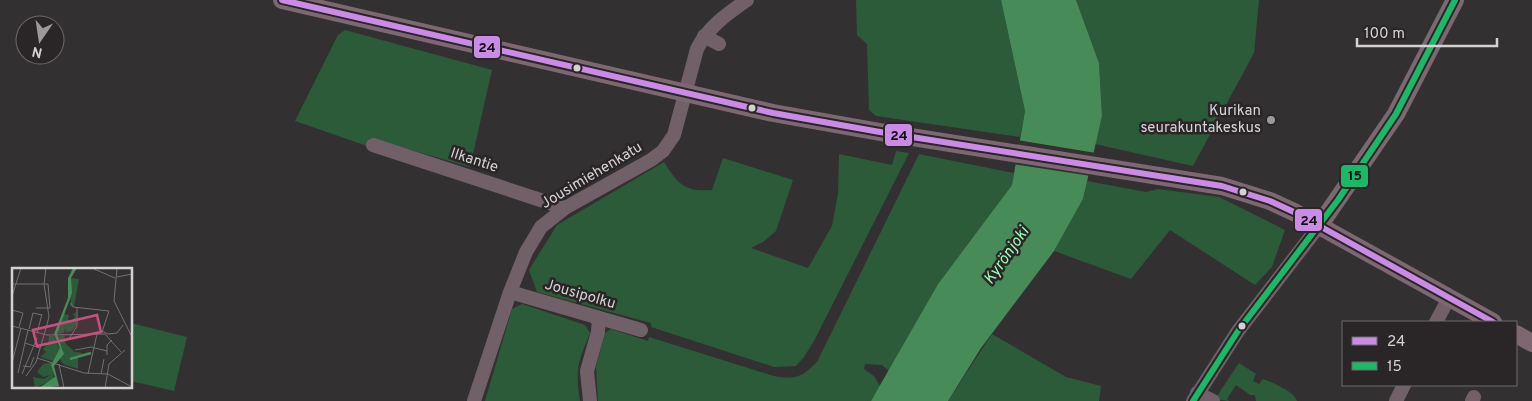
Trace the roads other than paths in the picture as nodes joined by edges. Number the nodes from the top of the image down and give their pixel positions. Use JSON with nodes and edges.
{"nodes":[{"id":1,"x":282,"y":0,"type":"edge"},
{"id":2,"x":747,"y":0,"type":"edge"},
{"id":3,"x":1455,"y":0,"type":"edge"},
{"id":4,"x":704,"y":36,"type":"junction"},
{"id":5,"x":719,"y":44,"type":"dead end"},
{"id":6,"x":686,"y":93,"type":"junction"},
{"id":7,"x":373,"y":145,"type":"dead end"},
{"id":8,"x":564,"y":208,"type":"junction"},
{"id":9,"x":1319,"y":226,"type":"junction"},
{"id":10,"x":510,"y":292,"type":"junction"},
{"id":11,"x":1449,"y":298,"type":"junction"},
{"id":12,"x":599,"y":318,"type":"junction"},
{"id":13,"x":1437,"y":321,"type":"edge"},
{"id":14,"x":1491,"y":321,"type":"edge"},
{"id":15,"x":641,"y":330,"type":"dead end"},
{"id":16,"x":1517,"y":335,"type":"edge"},
{"id":17,"x":1532,"y":343,"type":"edge"},
{"id":18,"x":1404,"y":386,"type":"edge"},
{"id":19,"x":1195,"y":397,"type":"edge"},
{"id":20,"x":474,"y":401,"type":"edge"},
{"id":21,"x":590,"y":401,"type":"edge"},
{"id":22,"x":1212,"y":401,"type":"edge"},
{"id":23,"x":1396,"y":401,"type":"edge"}],
"edges":[{"from":1,"to":6,"type":"main road"},
{"from":2,"to":4,"type":"street"},
{"from":3,"to":9,"type":"main road"},
{"from":4,"to":5,"type":"street"},
{"from":4,"to":6,"type":"street","name":"Jousimiehenkatu"},
{"from":6,"to":8,"type":"street","name":"Jousimiehenkatu"},
{"from":6,"to":9,"type":"main road"},
{"from":7,"to":8,"type":"street","name":"Ilkantie"},
{"from":8,"to":10,"type":"street","name":"Jousimiehenkatu"},
{"from":9,"to":11,"type":"main road"},
{"from":9,"to":19,"type":"street"},
{"from":10,"to":12,"type":"street","name":"Jousipolku"},
{"from":10,"to":20,"type":"street","name":"Jousimiehenkatu"},
{"from":11,"to":13,"type":"street"},
{"from":11,"to":14,"type":"main road"},
{"from":12,"to":15,"type":"street","name":"Jousipolku"},
{"from":12,"to":21,"type":"street"},
{"from":16,"to":17,"type":"main road"},
{"from":18,"to":23,"type":"street"},
{"from":19,"to":22,"type":"street"}]}
